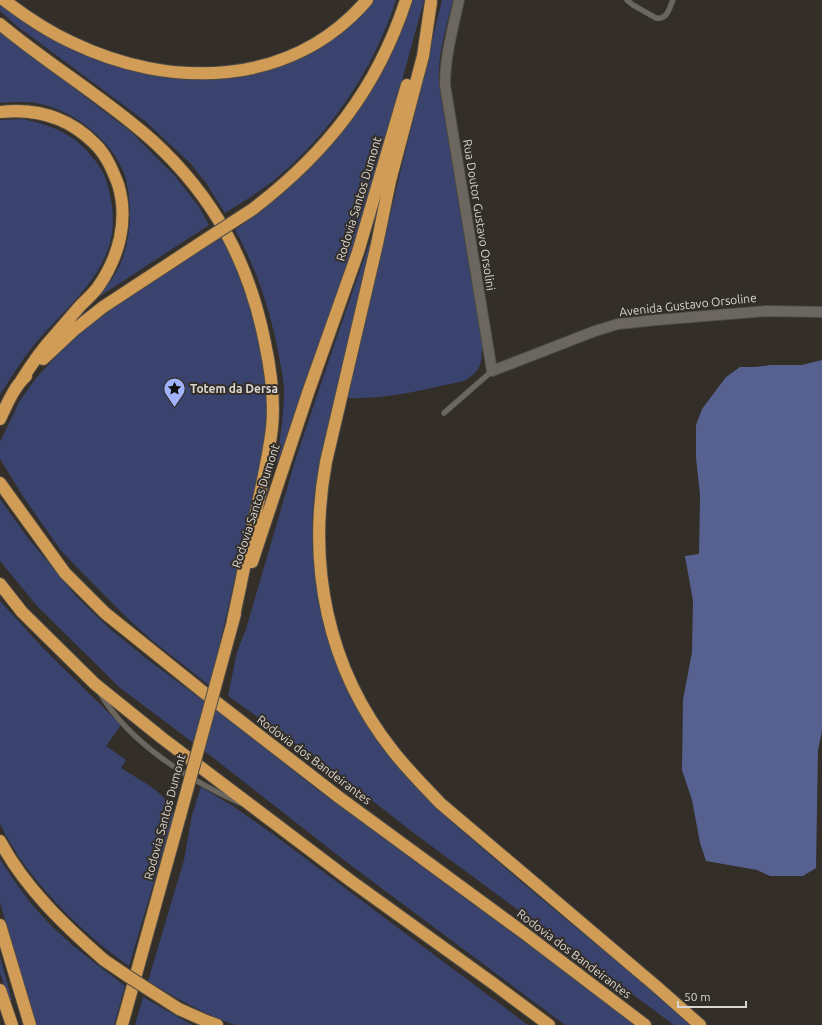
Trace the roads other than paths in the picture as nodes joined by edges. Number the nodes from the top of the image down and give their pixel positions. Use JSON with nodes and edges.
{"nodes":[{"id":1,"x":4,"y":0,"type":"edge"},
{"id":2,"x":366,"y":0,"type":"edge"},
{"id":3,"x":406,"y":0,"type":"edge"},
{"id":4,"x":459,"y":0,"type":"edge"},
{"id":5,"x":627,"y":0,"type":"edge"},
{"id":6,"x":673,"y":0,"type":"edge"},
{"id":7,"x":432,"y":1,"type":"edge"},
{"id":8,"x":0,"y":24,"type":"edge"},
{"id":9,"x":0,"y":112,"type":"edge"},
{"id":10,"x":822,"y":312,"type":"edge"},
{"id":11,"x":492,"y":372,"type":"junction"},
{"id":12,"x":21,"y":381,"type":"junction"},
{"id":13,"x":444,"y":413,"type":"dead end"},
{"id":14,"x":0,"y":419,"type":"edge"},
{"id":15,"x":1,"y":484,"type":"edge"},
{"id":16,"x":0,"y":584,"type":"edge"},
{"id":17,"x":233,"y":620,"type":"junction"},
{"id":18,"x":0,"y":841,"type":"edge"},
{"id":19,"x":0,"y":925,"type":"edge"},
{"id":20,"x":0,"y":990,"type":"edge"},
{"id":21,"x":211,"y":1023,"type":"edge"},
{"id":22,"x":12,"y":1025,"type":"edge"},
{"id":23,"x":30,"y":1025,"type":"edge"},
{"id":24,"x":122,"y":1025,"type":"edge"},
{"id":25,"x":549,"y":1025,"type":"edge"},
{"id":26,"x":644,"y":1025,"type":"edge"},
{"id":27,"x":700,"y":1025,"type":"edge"}],
"edges":[{"from":1,"to":2,"type":"highway"},
{"from":3,"to":12,"type":"highway","bridge":true},
{"from":4,"to":11,"type":"street","name":"Rua Doutor Gustavo Orsolini"},
{"from":5,"to":6,"type":"lane"},
{"from":7,"to":17,"type":"highway","name":"Rodovia Santos Dumont"},
{"from":7,"to":27,"type":"highway"},
{"from":8,"to":17,"type":"highway"},
{"from":9,"to":12,"type":"highway"},
{"from":10,"to":11,"type":"street","name":"Avenida Gustavo Orsoline"},
{"from":11,"to":13,"type":"lane"},
{"from":12,"to":14,"type":"highway"},
{"from":15,"to":26,"type":"highway","name":"Rodovia dos Bandeirantes"},
{"from":16,"to":25,"type":"highway"},
{"from":17,"to":24,"type":"highway","name":"Rodovia Santos Dumont","bridge":true},
{"from":18,"to":21,"type":"highway","bridge":true},
{"from":19,"to":23,"type":"highway"},
{"from":20,"to":22,"type":"highway"}]}
